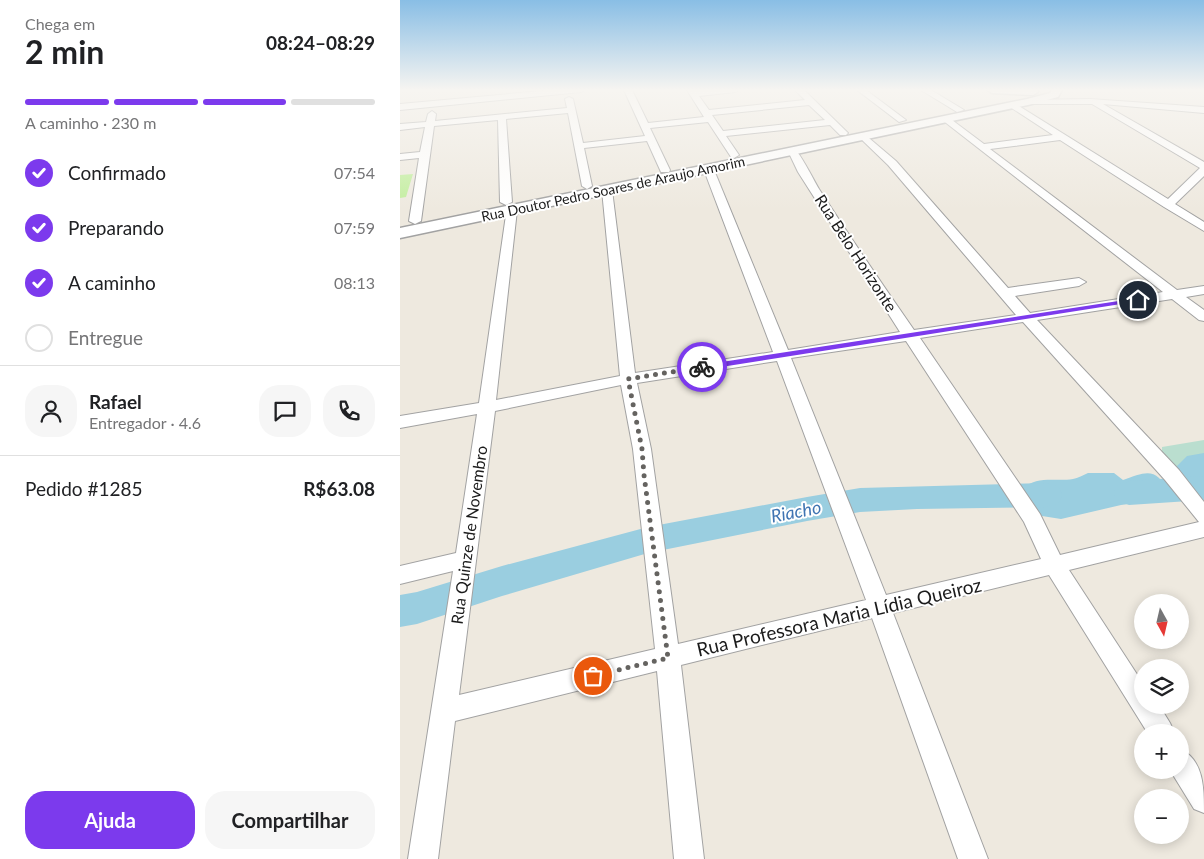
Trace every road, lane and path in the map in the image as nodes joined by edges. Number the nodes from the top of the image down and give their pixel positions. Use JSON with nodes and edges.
{"nodes":[{"id":1,"x":429,"y":130,"type":"edge"},
{"id":2,"x":503,"y":130,"type":"edge"},
{"id":3,"x":575,"y":130,"type":"edge"},
{"id":4,"x":646,"y":130,"type":"edge"},
{"id":5,"x":716,"y":130,"type":"edge"},
{"id":6,"x":756,"y":130,"type":"edge"},
{"id":7,"x":834,"y":130,"type":"edge"},
{"id":8,"x":863,"y":130,"type":"edge"},
{"id":9,"x":892,"y":130,"type":"edge"},
{"id":10,"x":960,"y":130,"type":"edge"},
{"id":11,"x":1051,"y":130,"type":"edge"},
{"id":12,"x":1141,"y":130,"type":"edge"},
{"id":13,"x":719,"y":134,"type":"junction"},
{"id":14,"x":863,"y":136,"type":"junction"},
{"id":15,"x":836,"y":137,"type":"junction"},
{"id":16,"x":1062,"y":137,"type":"junction"},
{"id":17,"x":650,"y":138,"type":"junction"},
{"id":18,"x":578,"y":146,"type":"junction"},
{"id":19,"x":982,"y":146,"type":"junction"},
{"id":20,"x":793,"y":151,"type":"junction"},
{"id":21,"x":424,"y":155,"type":"junction"},
{"id":22,"x":734,"y":155,"type":"junction"},
{"id":23,"x":400,"y":157,"type":"edge"},
{"id":24,"x":1204,"y":166,"type":"edge"},
{"id":25,"x":665,"y":170,"type":"junction"},
{"id":26,"x":709,"y":170,"type":"junction"},
{"id":27,"x":1204,"y":170,"type":"edge"},
{"id":28,"x":587,"y":186,"type":"junction"},
{"id":29,"x":607,"y":190,"type":"junction"},
{"id":30,"x":553,"y":197,"type":"junction"},
{"id":31,"x":1168,"y":205,"type":"junction"},
{"id":32,"x":508,"y":206,"type":"junction"},
{"id":33,"x":415,"y":222,"type":"junction"},
{"id":34,"x":400,"y":225,"type":"edge"},
{"id":35,"x":1204,"y":227,"type":"edge"},
{"id":36,"x":400,"y":233,"type":"edge"},
{"id":37,"x":1079,"y":282,"type":"dead end"},
{"id":38,"x":1204,"y":290,"type":"edge"},
{"id":39,"x":1005,"y":293,"type":"junction"},
{"id":40,"x":1175,"y":294,"type":"junction"},
{"id":41,"x":1025,"y":316,"type":"junction"},
{"id":42,"x":1204,"y":317,"type":"edge"},
{"id":43,"x":909,"y":334,"type":"junction"},
{"id":44,"x":781,"y":355,"type":"junction"},
{"id":45,"x":628,"y":379,"type":"junction"},
{"id":46,"x":487,"y":407,"type":"junction"},
{"id":47,"x":400,"y":422,"type":"edge"},
{"id":48,"x":1199,"y":510,"type":"edge"},
{"id":49,"x":1204,"y":528,"type":"edge"},
{"id":50,"x":1055,"y":566,"type":"junction"},
{"id":51,"x":464,"y":569,"type":"junction"},
{"id":52,"x":400,"y":575,"type":"edge"},
{"id":53,"x":879,"y":606,"type":"junction"},
{"id":54,"x":668,"y":658,"type":"junction"},
{"id":55,"x":1134,"y":690,"type":"edge"},
{"id":56,"x":444,"y":711,"type":"junction"},
{"id":57,"x":1189,"y":776,"type":"edge"},
{"id":58,"x":1204,"y":799,"type":"edge"},
{"id":59,"x":423,"y":859,"type":"edge"},
{"id":60,"x":689,"y":859,"type":"edge"},
{"id":61,"x":973,"y":859,"type":"edge"}],
"edges":[{"from":1,"to":21,"type":"street"},
{"from":2,"to":32,"type":"street","name":"Rua Quinze de Novembro"},
{"from":3,"to":18,"type":"street"},
{"from":4,"to":17,"type":"street"},
{"from":5,"to":13,"type":"street"},
{"from":6,"to":13,"type":"street"},
{"from":7,"to":15,"type":"street"},
{"from":8,"to":15,"type":"street","name":"Rua Doutor Pedro Soares de Araujo Amorim"},
{"from":9,"to":14,"type":"street","name":"Rua Doutor Pedro Soares de Araujo Amorim"},
{"from":10,"to":19,"type":"street"},
{"from":11,"to":16,"type":"street"},
{"from":12,"to":24,"type":"street"},
{"from":13,"to":22,"type":"street"},
{"from":14,"to":15,"type":"street","name":"Rua Doutor Pedro Soares de Araujo Amorim"},
{"from":14,"to":39,"type":"street"},
{"from":15,"to":20,"type":"street","name":"Rua Doutor Pedro Soares de Araujo Amorim"},
{"from":15,"to":22,"type":"street","name":"Rua Doutor Pedro Soares de Araujo Amorim"},
{"from":16,"to":19,"type":"street"},
{"from":16,"to":31,"type":"street"},
{"from":17,"to":18,"type":"street"},
{"from":17,"to":25,"type":"street"},
{"from":18,"to":28,"type":"street"},
{"from":19,"to":40,"type":"street"},
{"from":20,"to":26,"type":"street","name":"Rua Doutor Pedro Soares de Araujo Amorim"},
{"from":20,"to":43,"type":"street","name":"Rua Belo Horizonte"},
{"from":21,"to":23,"type":"street"},
{"from":21,"to":33,"type":"street"},
{"from":22,"to":25,"type":"street","name":"Rua Doutor Pedro Soares de Araujo Amorim"},
{"from":25,"to":28,"type":"street","name":"Rua Doutor Pedro Soares de Araujo Amorim"},
{"from":26,"to":29,"type":"street","name":"Rua Doutor Pedro Soares de Araujo Amorim"},
{"from":26,"to":44,"type":"street"},
{"from":27,"to":31,"type":"street"},
{"from":28,"to":30,"type":"street","name":"Rua Doutor Pedro Soares de Araujo Amorim"},
{"from":29,"to":30,"type":"street","name":"Rua Doutor Pedro Soares de Araujo Amorim"},
{"from":29,"to":45,"type":"street"},
{"from":30,"to":32,"type":"street","name":"Rua Doutor Pedro Soares de Araujo Amorim"},
{"from":31,"to":35,"type":"street"},
{"from":32,"to":33,"type":"street","name":"Rua Doutor Pedro Soares de Araujo Amorim"},
{"from":32,"to":36,"type":"street","name":"Rua Doutor Pedro Soares de Araujo Amorim"},
{"from":32,"to":46,"type":"street","name":"Rua Quinze de Novembro"},
{"from":33,"to":34,"type":"street","name":"Rua Doutor Pedro Soares de Araujo Amorim"},
{"from":37,"to":39,"type":"street"},
{"from":38,"to":40,"type":"street"},
{"from":39,"to":41,"type":"street"},
{"from":40,"to":41,"type":"street"},
{"from":40,"to":42,"type":"street"},
{"from":41,"to":43,"type":"street"},
{"from":41,"to":48,"type":"street"},
{"from":43,"to":44,"type":"street"},
{"from":43,"to":50,"type":"street","name":"Rua Belo Horizonte"},
{"from":44,"to":45,"type":"street"},
{"from":44,"to":53,"type":"street"},
{"from":45,"to":46,"type":"street"},
{"from":45,"to":54,"type":"street"},
{"from":46,"to":47,"type":"street"},
{"from":46,"to":51,"type":"street","name":"Rua Quinze de Novembro"},
{"from":49,"to":50,"type":"street","name":"Rua Professora Maria Lídia Queiroz"},
{"from":50,"to":53,"type":"street","name":"Rua Professora Maria Lídia Queiroz"},
{"from":50,"to":55,"type":"street"},
{"from":51,"to":52,"type":"street"},
{"from":51,"to":56,"type":"street","name":"Rua Quinze de Novembro"},
{"from":53,"to":54,"type":"street","name":"Rua Professora Maria Lídia Queiroz"},
{"from":53,"to":61,"type":"street"},
{"from":54,"to":56,"type":"street","name":"Rua Professora Maria Lídia Queiroz"},
{"from":54,"to":60,"type":"street"},
{"from":56,"to":59,"type":"street","name":"Rua Quinze de Novembro"},
{"from":57,"to":58,"type":"street"}]}
